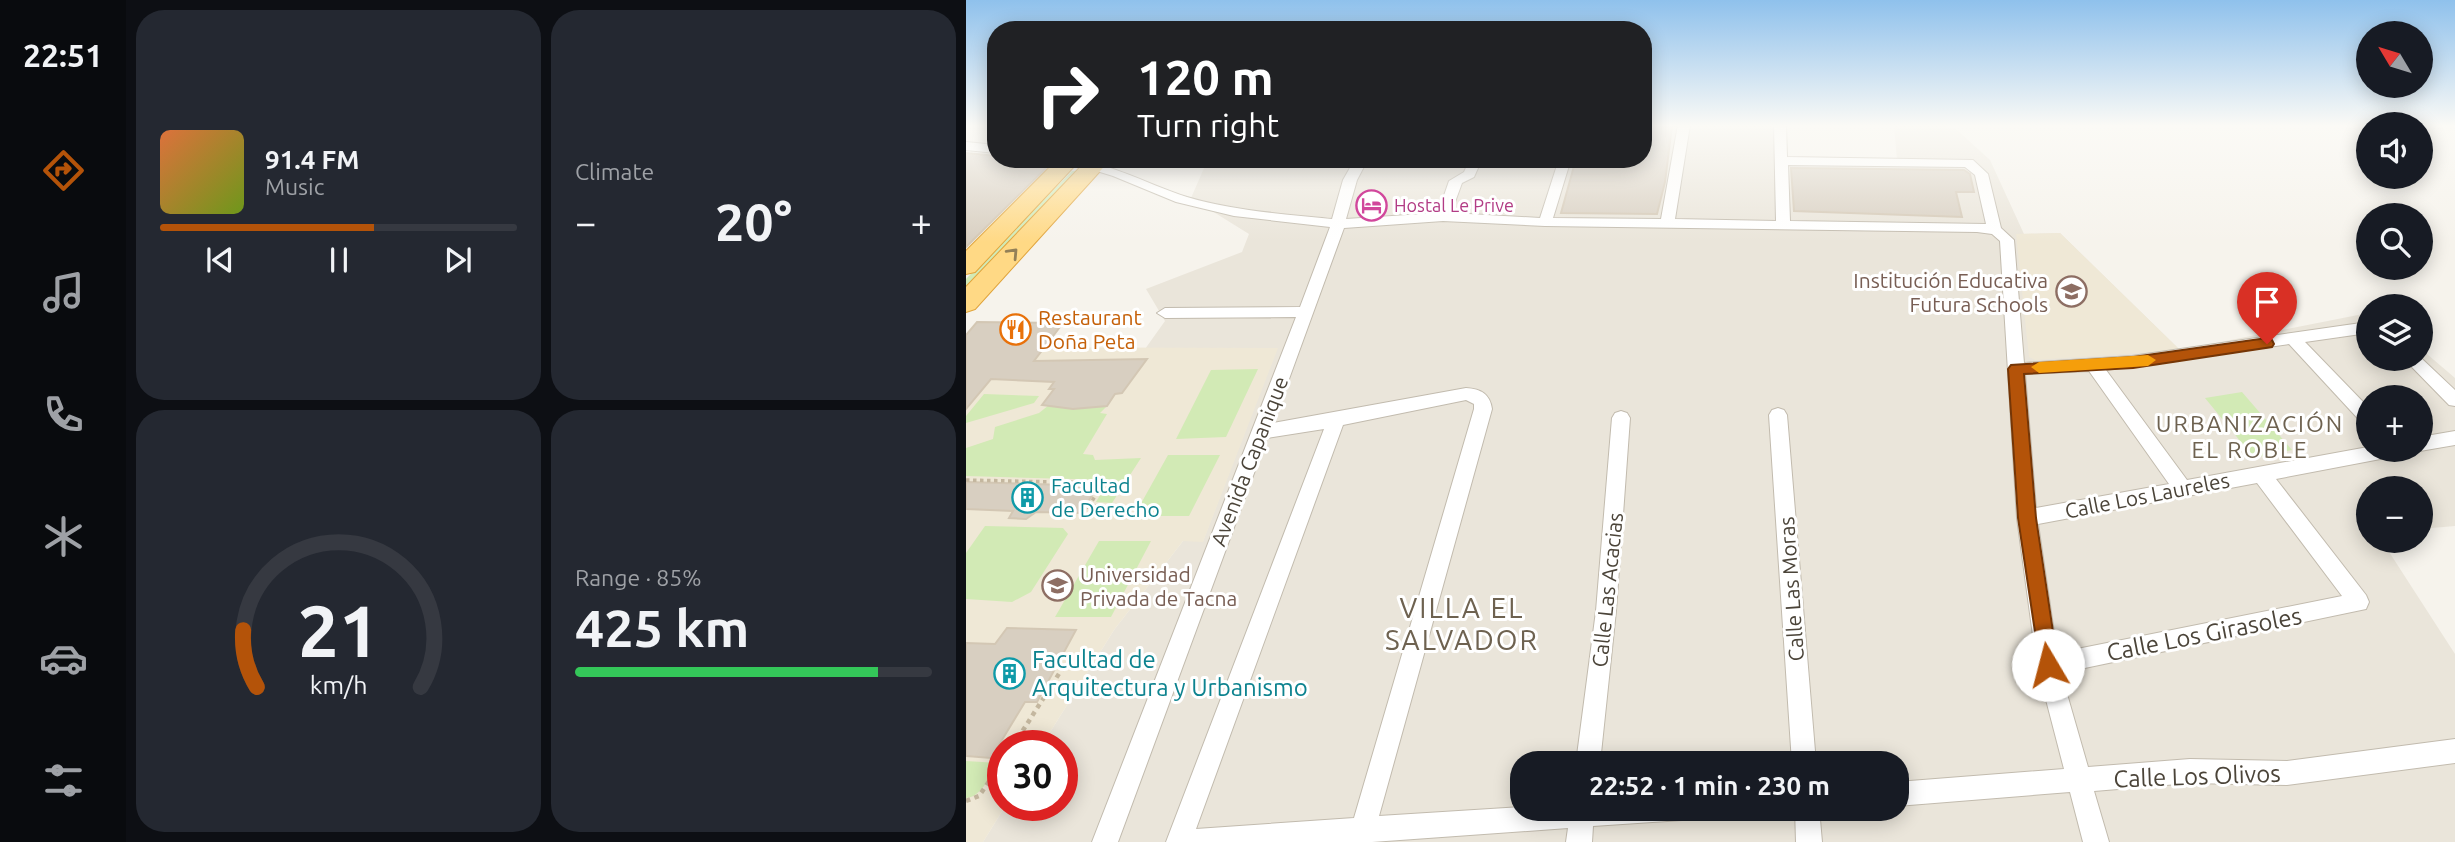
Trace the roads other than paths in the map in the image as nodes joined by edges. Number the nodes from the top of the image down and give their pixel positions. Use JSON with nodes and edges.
{"nodes":[{"id":1,"x":1677,"y":164,"type":"edge"},
{"id":2,"x":1781,"y":164,"type":"edge"},
{"id":3,"x":1970,"y":164,"type":"edge"},
{"id":4,"x":1059,"y":168,"type":"edge"},
{"id":5,"x":1092,"y":168,"type":"edge"},
{"id":6,"x":1109,"y":168,"type":"edge"},
{"id":7,"x":1357,"y":168,"type":"edge"},
{"id":8,"x":1472,"y":168,"type":"edge"},
{"id":9,"x":1561,"y":168,"type":"edge"},
{"id":10,"x":1443,"y":217,"type":"junction"},
{"id":11,"x":1545,"y":222,"type":"junction"},
{"id":12,"x":1667,"y":223,"type":"junction"},
{"id":13,"x":1338,"y":224,"type":"junction"},
{"id":14,"x":1783,"y":224,"type":"junction"},
{"id":15,"x":1994,"y":229,"type":"junction"},
{"id":16,"x":966,"y":266,"type":"edge"},
{"id":17,"x":966,"y":303,"type":"edge"},
{"id":18,"x":1306,"y":312,"type":"junction"},
{"id":19,"x":1165,"y":313,"type":"dead end"},
{"id":20,"x":2356,"y":329,"type":"edge"},
{"id":21,"x":2294,"y":340,"type":"junction"},
{"id":22,"x":2092,"y":363,"type":"junction"},
{"id":23,"x":2016,"y":369,"type":"junction"},
{"id":24,"x":2425,"y":371,"type":"edge"},
{"id":25,"x":2455,"y":400,"type":"edge"},
{"id":26,"x":2356,"y":405,"type":"edge"},
{"id":27,"x":1778,"y":415,"type":"dead end"},
{"id":28,"x":1622,"y":418,"type":"dead end"},
{"id":29,"x":1336,"y":420,"type":"junction"},
{"id":30,"x":1261,"y":432,"type":"junction"},
{"id":31,"x":2455,"y":438,"type":"edge"},
{"id":32,"x":2433,"y":442,"type":"edge"},
{"id":33,"x":2356,"y":456,"type":"edge"},
{"id":34,"x":2261,"y":474,"type":"junction"},
{"id":35,"x":2182,"y":488,"type":"junction"},
{"id":36,"x":2027,"y":518,"type":"junction"},
{"id":37,"x":2048,"y":665,"type":"junction"},
{"id":38,"x":1589,"y":751,"type":"edge"},
{"id":39,"x":1803,"y":751,"type":"edge"},
{"id":40,"x":2455,"y":751,"type":"edge"},
{"id":41,"x":2079,"y":781,"type":"junction"},
{"id":42,"x":1909,"y":793,"type":"edge"},
{"id":43,"x":1510,"y":820,"type":"edge"},
{"id":44,"x":1581,"y":821,"type":"edge"},
{"id":45,"x":1808,"y":821,"type":"edge"},
{"id":46,"x":1361,"y":836,"type":"edge"},
{"id":47,"x":1105,"y":842,"type":"edge"},
{"id":48,"x":1180,"y":842,"type":"edge"},
{"id":49,"x":1187,"y":842,"type":"edge"},
{"id":50,"x":1579,"y":842,"type":"edge"},
{"id":51,"x":1809,"y":842,"type":"edge"},
{"id":52,"x":2096,"y":842,"type":"edge"}],
"edges":[{"from":1,"to":12,"type":"street"},
{"from":2,"to":14,"type":"street"},
{"from":3,"to":15,"type":"street"},
{"from":4,"to":16,"type":"highway"},
{"from":17,"to":5,"type":"highway","one_way":true},
{"from":6,"to":13,"type":"street"},
{"from":7,"to":13,"type":"street","name":"Avenida Capanique"},
{"from":8,"to":10,"type":"street"},
{"from":9,"to":11,"type":"street"},
{"from":10,"to":11,"type":"street"},
{"from":10,"to":13,"type":"street"},
{"from":11,"to":12,"type":"street"},
{"from":12,"to":14,"type":"street"},
{"from":13,"to":18,"type":"street","name":"Avenida Capanique"},
{"from":14,"to":15,"type":"street"},
{"from":15,"to":23,"type":"street"},
{"from":18,"to":19,"type":"street"},
{"from":18,"to":30,"type":"street","name":"Avenida Capanique"},
{"from":20,"to":21,"type":"street"},
{"from":21,"to":22,"type":"street"},
{"from":21,"to":26,"type":"street"},
{"from":22,"to":23,"type":"street"},
{"from":22,"to":35,"type":"street"},
{"from":23,"to":36,"type":"street"},
{"from":24,"to":25,"type":"street"},
{"from":27,"to":39,"type":"street","name":"Calle Las Moras"},
{"from":28,"to":38,"type":"street","name":"Calle Las Acacias"},
{"from":29,"to":30,"type":"street"},
{"from":29,"to":46,"type":"street"},
{"from":29,"to":48,"type":"street"},
{"from":30,"to":47,"type":"street","name":"Avenida Capanique"},
{"from":31,"to":32,"type":"street"},
{"from":33,"to":34,"type":"street","name":"Calle Los Laureles"},
{"from":34,"to":35,"type":"street","name":"Calle Los Laureles"},
{"from":34,"to":37,"type":"street","name":"Calle Los Girasoles"},
{"from":35,"to":36,"type":"street","name":"Calle Los Laureles"},
{"from":36,"to":37,"type":"street"},
{"from":37,"to":41,"type":"street"},
{"from":40,"to":41,"type":"street","name":"Calle Los Olivos"},
{"from":41,"to":42,"type":"street","name":"Calle Los Olivos"},
{"from":41,"to":52,"type":"street"},
{"from":43,"to":46,"type":"street"},
{"from":44,"to":50,"type":"street"},
{"from":45,"to":51,"type":"street"},
{"from":46,"to":49,"type":"street"}]}
